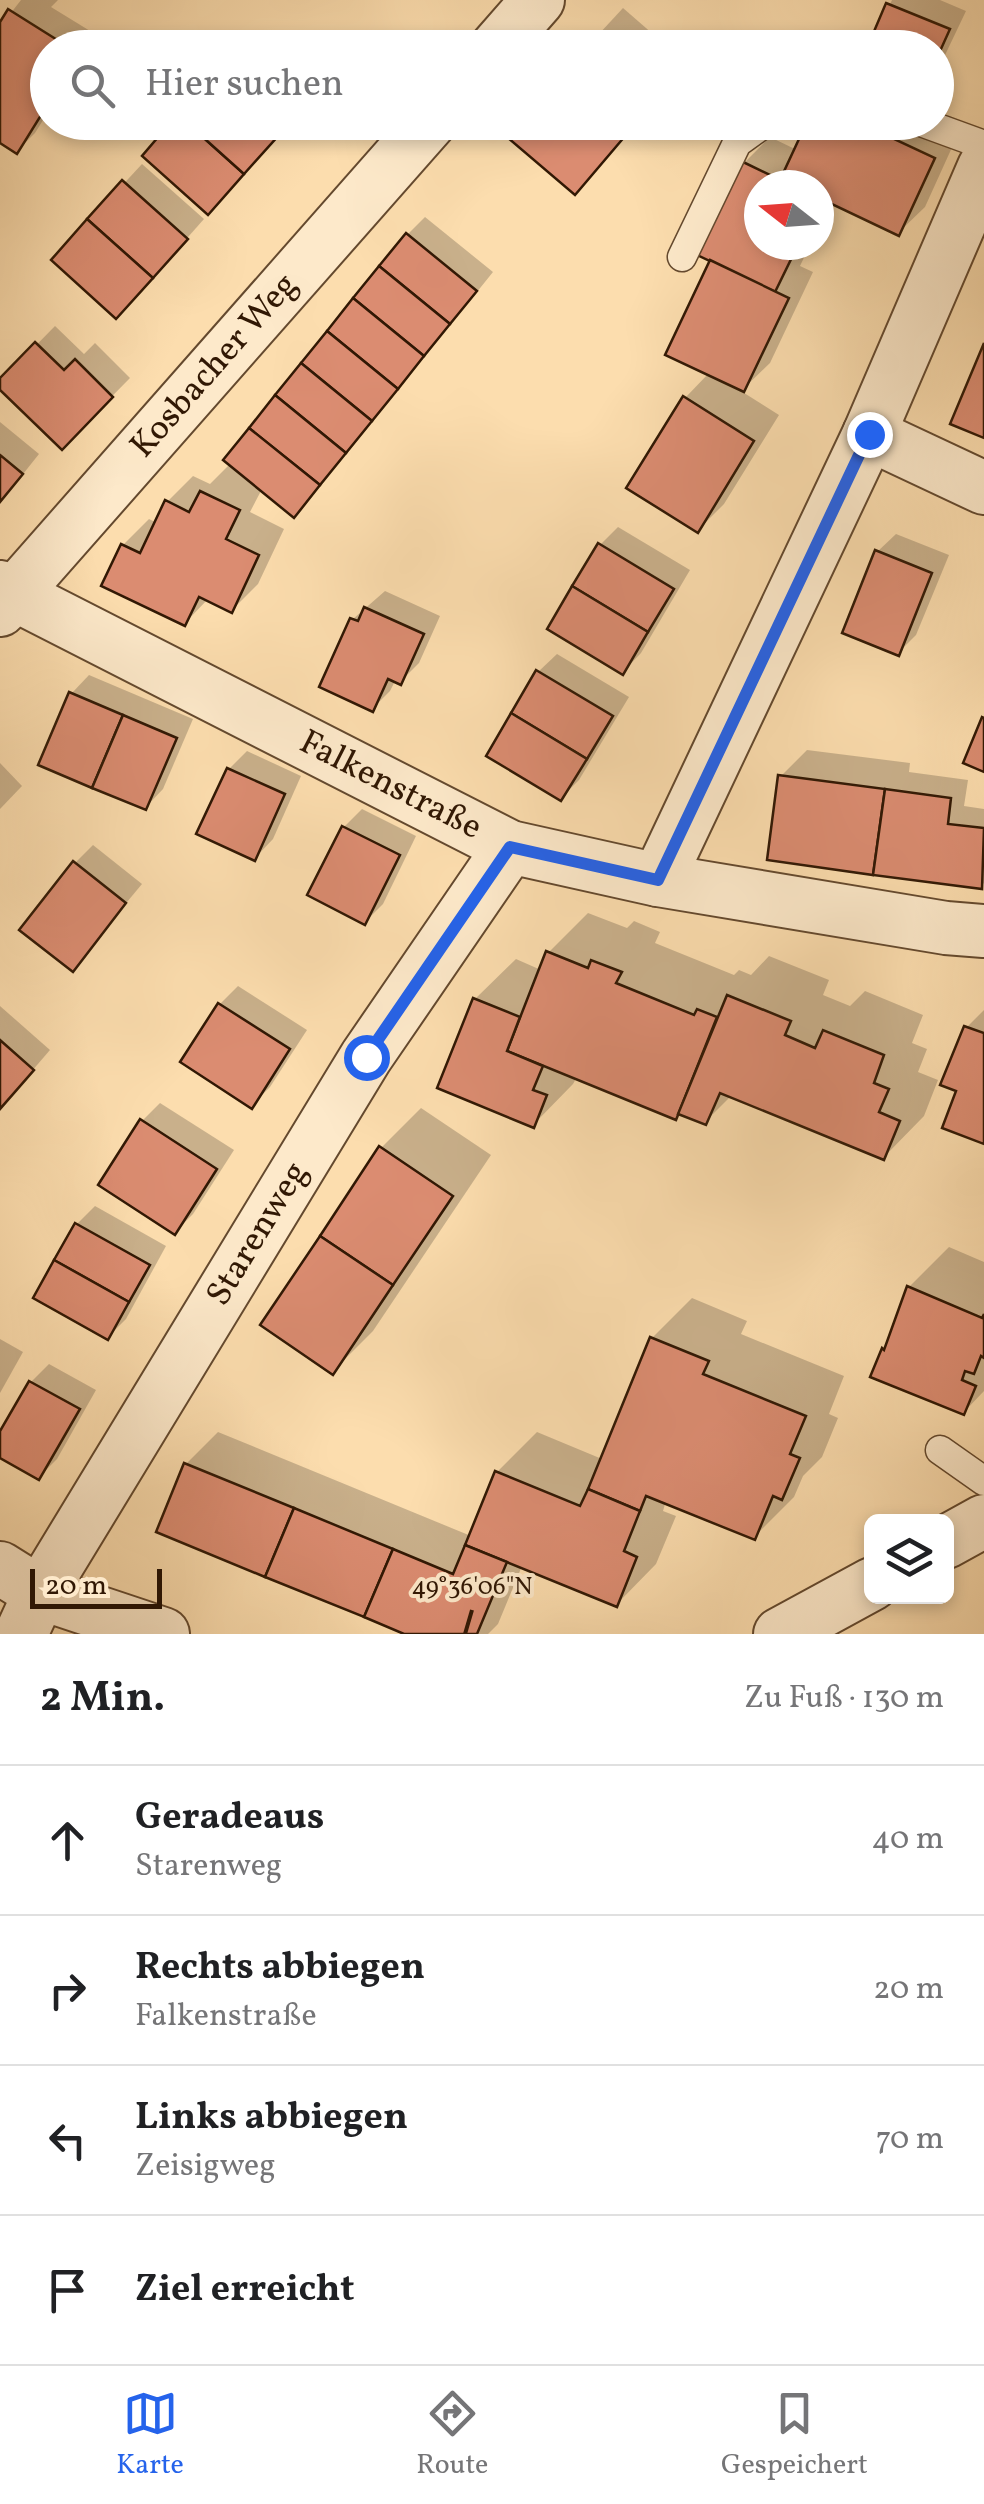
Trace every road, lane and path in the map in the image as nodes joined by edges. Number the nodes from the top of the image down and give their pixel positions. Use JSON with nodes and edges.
{"nodes":[{"id":1,"x":538,"y":0,"type":"edge"},
{"id":2,"x":512,"y":30,"type":"edge"},
{"id":3,"x":954,"y":134,"type":"edge"},
{"id":4,"x":414,"y":140,"type":"edge"},
{"id":5,"x":741,"y":140,"type":"edge"},
{"id":6,"x":984,"y":145,"type":"edge"},
{"id":7,"x":984,"y":167,"type":"edge"},
{"id":8,"x":682,"y":257,"type":"dead end"},
{"id":9,"x":869,"y":434,"type":"junction"},
{"id":10,"x":984,"y":488,"type":"edge"},
{"id":11,"x":5,"y":598,"type":"edge"},
{"id":12,"x":510,"y":847,"type":"junction"},
{"id":13,"x":658,"y":880,"type":"junction"},
{"id":14,"x":984,"y":931,"type":"edge"},
{"id":15,"x":940,"y":1450,"type":"dead end"},
{"id":16,"x":984,"y":1480,"type":"edge"},
{"id":17,"x":984,"y":1521,"type":"edge"},
{"id":18,"x":954,"y":1538,"type":"edge"},
{"id":19,"x":864,"y":1588,"type":"edge"},
{"id":20,"x":21,"y":1598,"type":"edge"},
{"id":21,"x":163,"y":1634,"type":"edge"},
{"id":22,"x":780,"y":1634,"type":"edge"}],
"edges":[{"from":1,"to":2,"type":"street"},
{"from":3,"to":6,"type":"lane"},
{"from":4,"to":11,"type":"street","name":"Kosbacher Weg"},
{"from":5,"to":8,"type":"lane"},
{"from":7,"to":9,"type":"street"},
{"from":9,"to":10,"type":"street"},
{"from":9,"to":13,"type":"street"},
{"from":11,"to":12,"type":"street","name":"Falkenstraße"},
{"from":12,"to":13,"type":"street","name":"Falkenstraße"},
{"from":12,"to":20,"type":"street","name":"Starenweg"},
{"from":13,"to":14,"type":"street","name":"Falkenstraße"},
{"from":15,"to":16,"type":"lane"},
{"from":17,"to":18,"type":"street"},
{"from":19,"to":22,"type":"street"},
{"from":20,"to":21,"type":"street"}]}
